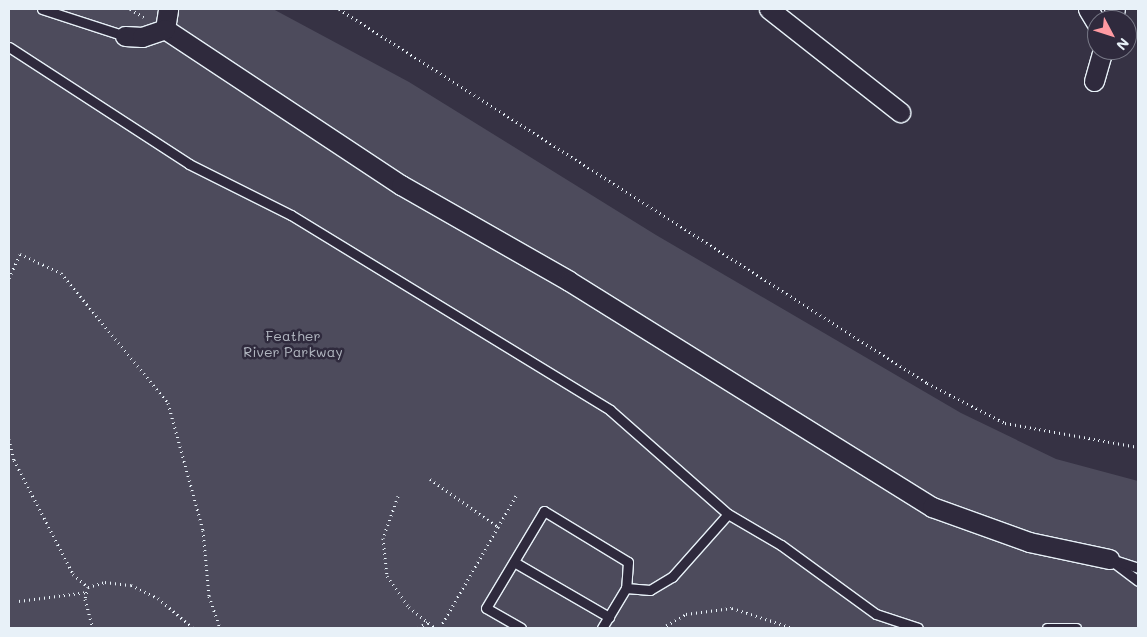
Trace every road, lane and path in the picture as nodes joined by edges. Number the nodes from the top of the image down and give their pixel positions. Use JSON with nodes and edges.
{"nodes":[{"id":1,"x":42,"y":9,"type":"edge"},
{"id":2,"x":168,"y":9,"type":"edge"},
{"id":3,"x":339,"y":9,"type":"edge"},
{"id":4,"x":769,"y":9,"type":"edge"},
{"id":5,"x":164,"y":29,"type":"junction"},
{"id":6,"x":125,"y":36,"type":"joint"},
{"id":7,"x":9,"y":47,"type":"edge"},
{"id":8,"x":1101,"y":60,"type":"edge"},
{"id":9,"x":1094,"y":81,"type":"dead end"},
{"id":10,"x":900,"y":112,"type":"dead end"},
{"id":11,"x":9,"y":278,"type":"edge"},
{"id":12,"x":9,"y":439,"type":"edge"},
{"id":13,"x":1138,"y":448,"type":"edge"},
{"id":14,"x":430,"y":479,"type":"dead end"},
{"id":15,"x":517,"y":494,"type":"dead end"},
{"id":16,"x":398,"y":496,"type":"dead end"},
{"id":17,"x":728,"y":514,"type":"junction"},
{"id":18,"x":498,"y":527,"type":"junction"},
{"id":19,"x":1109,"y":559,"type":"junction"},
{"id":20,"x":514,"y":562,"type":"junction"},
{"id":21,"x":1138,"y":568,"type":"edge"},
{"id":22,"x":1138,"y":582,"type":"edge"},
{"id":23,"x":88,"y":587,"type":"junction"},
{"id":24,"x":626,"y":588,"type":"junction"},
{"id":25,"x":87,"y":592,"type":"junction"},
{"id":26,"x":19,"y":601,"type":"dead end"},
{"id":27,"x":609,"y":617,"type":"junction"},
{"id":28,"x":428,"y":622,"type":"junction"},
{"id":29,"x":92,"y":628,"type":"edge"},
{"id":30,"x":193,"y":628,"type":"edge"},
{"id":31,"x":220,"y":628,"type":"edge"},
{"id":32,"x":418,"y":628,"type":"edge"},
{"id":33,"x":435,"y":628,"type":"edge"},
{"id":34,"x":440,"y":628,"type":"edge"},
{"id":35,"x":521,"y":628,"type":"edge"},
{"id":36,"x":602,"y":628,"type":"edge"},
{"id":37,"x":662,"y":628,"type":"edge"},
{"id":38,"x":793,"y":628,"type":"edge"},
{"id":39,"x":918,"y":628,"type":"edge"},
{"id":40,"x":1047,"y":628,"type":"edge"},
{"id":41,"x":1076,"y":628,"type":"edge"}],
"edges":[{"from":1,"to":6,"type":"lane"},
{"from":2,"to":5,"type":"street"},
{"from":3,"to":13,"type":"path"},
{"from":4,"to":10,"type":"street"},
{"from":5,"to":6,"type":"street"},
{"from":5,"to":19,"type":"street"},
{"from":7,"to":17,"type":"lane"},
{"from":8,"to":9,"type":"street"},
{"from":11,"to":31,"type":"path"},
{"from":12,"to":23,"type":"path"},
{"from":14,"to":18,"type":"path"},
{"from":15,"to":18,"type":"path"},
{"from":16,"to":28,"type":"path"},
{"from":17,"to":24,"type":"lane"},
{"from":17,"to":39,"type":"lane"},
{"from":18,"to":34,"type":"path"},
{"from":19,"to":21,"type":"lane"},
{"from":19,"to":22,"type":"lane"},
{"from":20,"to":24,"type":"lane"},
{"from":20,"to":27,"type":"lane"},
{"from":20,"to":35,"type":"lane"},
{"from":23,"to":25,"type":"path"},
{"from":23,"to":30,"type":"path"},
{"from":24,"to":27,"type":"lane"},
{"from":25,"to":26,"type":"path"},
{"from":25,"to":29,"type":"path"},
{"from":27,"to":36,"type":"lane"},
{"from":28,"to":32,"type":"path"},
{"from":28,"to":33,"type":"path"},
{"from":37,"to":38,"type":"path"},
{"from":40,"to":41,"type":"lane"}]}
